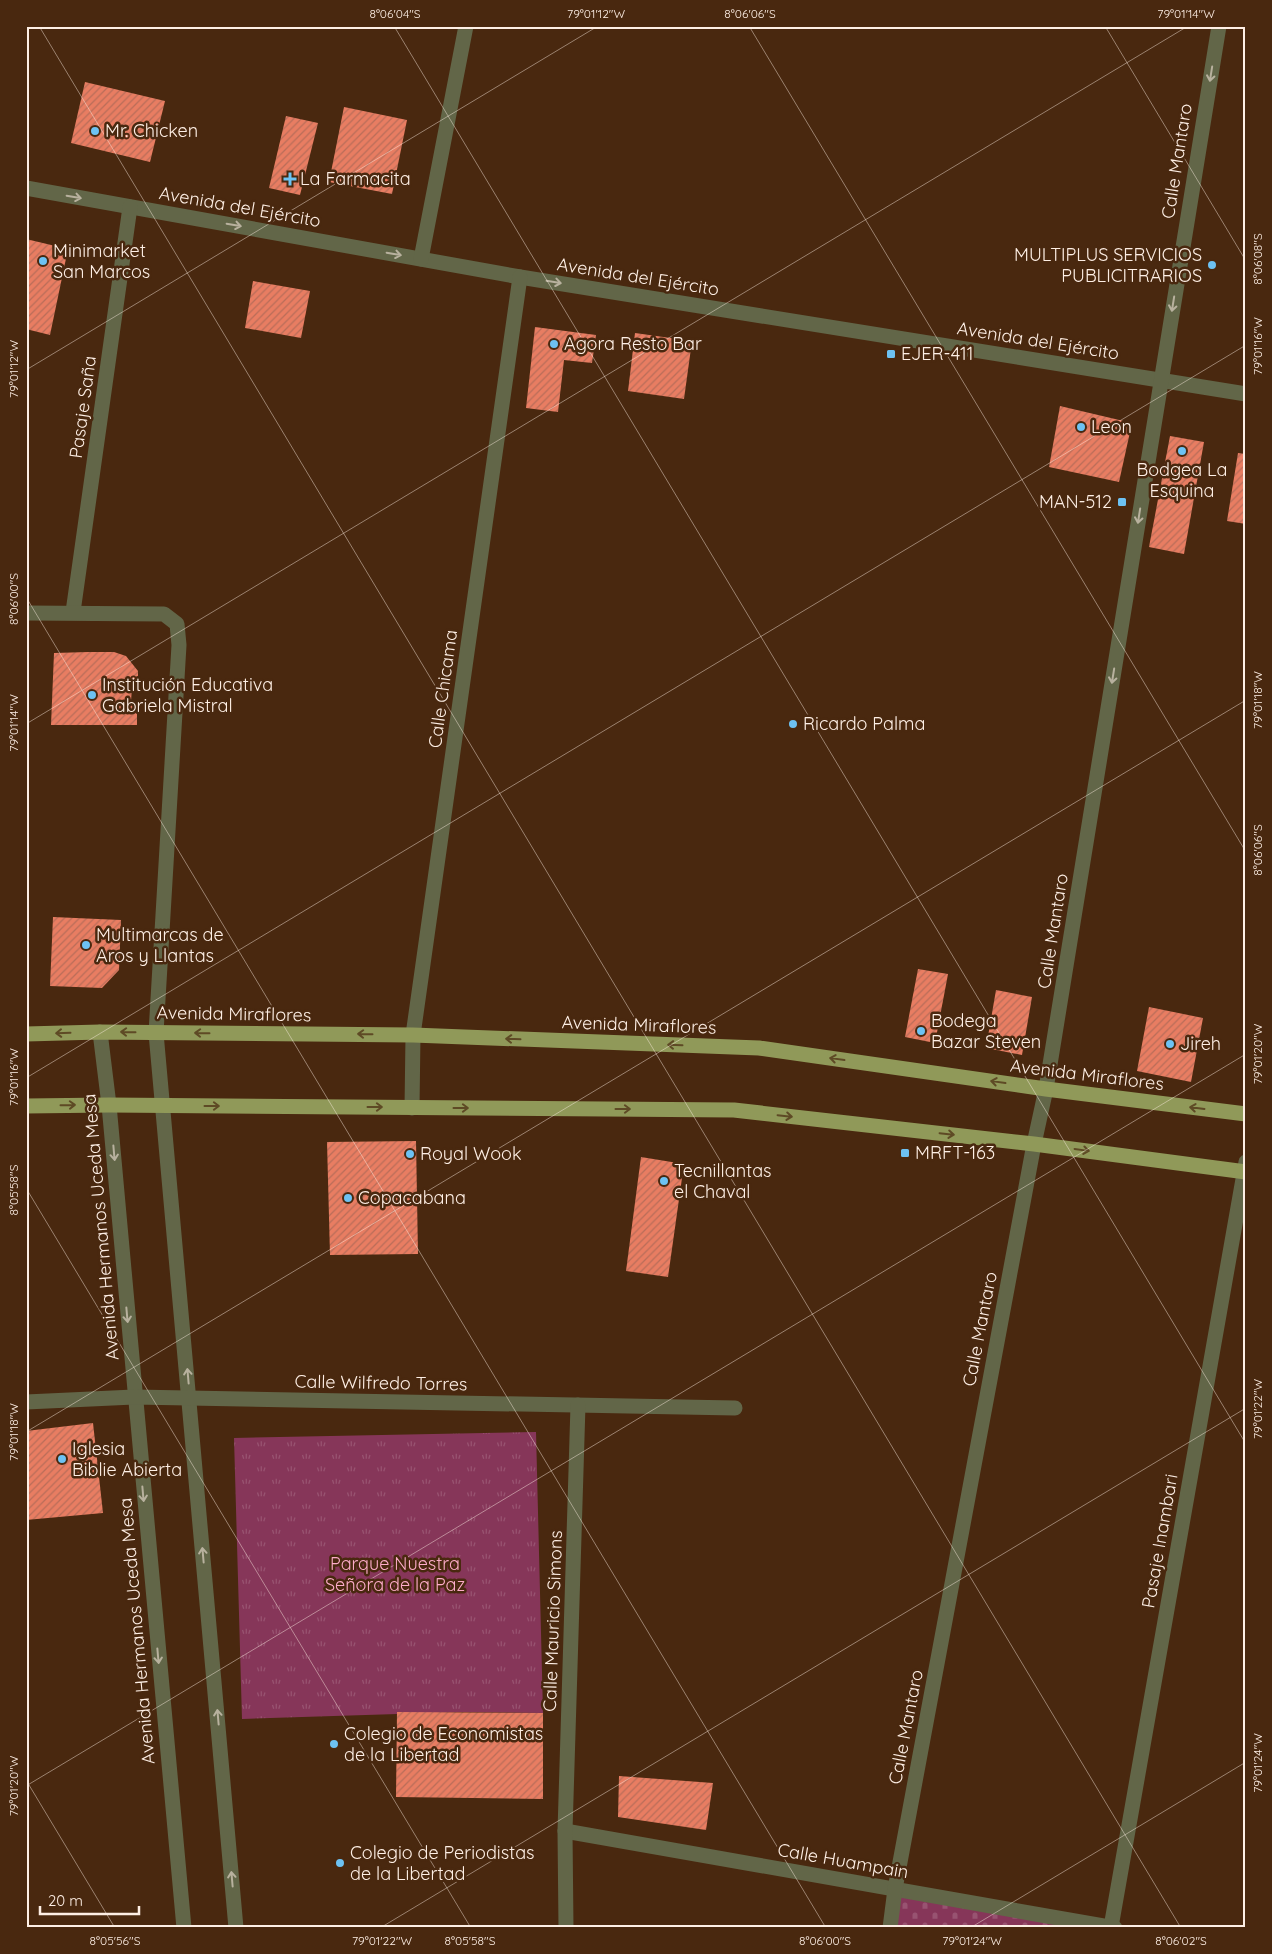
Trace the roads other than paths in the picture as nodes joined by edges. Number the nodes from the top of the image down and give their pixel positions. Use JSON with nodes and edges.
{"nodes":[{"id":1,"x":466,"y":26,"type":"edge"},
{"id":2,"x":1219,"y":26,"type":"edge"},
{"id":3,"x":26,"y":188,"type":"edge"},
{"id":4,"x":130,"y":207,"type":"junction"},
{"id":5,"x":421,"y":259,"type":"junction"},
{"id":6,"x":520,"y":277,"type":"junction"},
{"id":7,"x":1160,"y":380,"type":"junction"},
{"id":8,"x":1246,"y":394,"type":"edge"},
{"id":9,"x":26,"y":612,"type":"edge"},
{"id":10,"x":73,"y":612,"type":"junction"},
{"id":11,"x":100,"y":1032,"type":"junction"},
{"id":12,"x":156,"y":1032,"type":"junction"},
{"id":13,"x":26,"y":1034,"type":"edge"},
{"id":14,"x":414,"y":1035,"type":"junction"},
{"id":15,"x":1046,"y":1089,"type":"junction"},
{"id":16,"x":110,"y":1105,"type":"junction"},
{"id":17,"x":26,"y":1106,"type":"edge"},
{"id":18,"x":163,"y":1106,"type":"junction"},
{"id":19,"x":412,"y":1108,"type":"junction"},
{"id":20,"x":1246,"y":1114,"type":"edge"},
{"id":21,"x":1034,"y":1144,"type":"junction"},
{"id":22,"x":1245,"y":1169,"type":"edge"},
{"id":23,"x":134,"y":1398,"type":"junction"},
{"id":24,"x":190,"y":1399,"type":"junction"},
{"id":25,"x":26,"y":1402,"type":"edge"},
{"id":26,"x":578,"y":1405,"type":"junction"},
{"id":27,"x":735,"y":1408,"type":"dead end"},
{"id":28,"x":565,"y":1831,"type":"junction"},
{"id":29,"x":895,"y":1889,"type":"junction"},
{"id":30,"x":1113,"y":1927,"type":"edge"},
{"id":31,"x":184,"y":1928,"type":"edge"},
{"id":32,"x":236,"y":1928,"type":"edge"},
{"id":33,"x":566,"y":1928,"type":"edge"},
{"id":34,"x":890,"y":1928,"type":"edge"}],
"edges":[{"from":1,"to":5,"type":"street"},
{"from":2,"to":7,"type":"street","name":"Calle Mantaro","one_way":true},
{"from":3,"to":4,"type":"street","name":"Avenida del Ejército","one_way":true},
{"from":4,"to":5,"type":"street","name":"Avenida del Ejército","one_way":true},
{"from":4,"to":10,"type":"street","name":"Pasaje Saña"},
{"from":5,"to":6,"type":"street","name":"Avenida del Ejército"},
{"from":6,"to":7,"type":"street","name":"Avenida del Ejército","one_way":true},
{"from":6,"to":14,"type":"street","name":"Calle Chicama"},
{"from":7,"to":8,"type":"street","name":"Avenida del Ejército"},
{"from":7,"to":15,"type":"street","name":"Calle Mantaro","one_way":true},
{"from":9,"to":10,"type":"street"},
{"from":10,"to":12,"type":"street"},
{"from":12,"to":11,"type":"main road","name":"Avenida Miraflores","one_way":true},
{"from":11,"to":13,"type":"main road","name":"Avenida Miraflores","one_way":true},
{"from":11,"to":16,"type":"street","name":"Avenida Hermanos Uceda Mesa"},
{"from":14,"to":12,"type":"main road","name":"Avenida Miraflores","one_way":true},
{"from":12,"to":18,"type":"street"},
{"from":15,"to":14,"type":"main road","name":"Avenida Miraflores","one_way":true},
{"from":14,"to":19,"type":"street","name":"Calle Chicama"},
{"from":20,"to":15,"type":"main road","name":"Avenida Miraflores","one_way":true},
{"from":15,"to":21,"type":"street","name":"Calle Mantaro"},
{"from":17,"to":16,"type":"main road","one_way":true},
{"from":16,"to":18,"type":"main road"},
{"from":16,"to":23,"type":"street","name":"Avenida Hermanos Uceda Mesa","one_way":true},
{"from":18,"to":19,"type":"main road","one_way":true},
{"from":24,"to":18,"type":"street","one_way":true},
{"from":19,"to":21,"type":"main road","one_way":true},
{"from":21,"to":22,"type":"main road","one_way":true},
{"from":21,"to":29,"type":"street","name":"Calle Mantaro"},
{"from":22,"to":30,"type":"street","name":"Pasaje Inambari"},
{"from":23,"to":24,"type":"street","name":"Calle Wilfredo Torres"},
{"from":23,"to":25,"type":"street","name":"Calle Wilfredo Torres"},
{"from":23,"to":31,"type":"street","name":"Avenida Hermanos Uceda Mesa","one_way":true},
{"from":24,"to":26,"type":"street","name":"Calle Wilfredo Torres"},
{"from":32,"to":24,"type":"street","one_way":true},
{"from":26,"to":27,"type":"street","name":"Calle Wilfredo Torres"},
{"from":26,"to":28,"type":"street","name":"Calle Mauricio Simons"},
{"from":28,"to":29,"type":"street","name":"Calle Huampain"},
{"from":28,"to":33,"type":"street","name":"Calle Mauricio Simons"},
{"from":29,"to":30,"type":"street","name":"Calle Huampain"},
{"from":29,"to":34,"type":"street","name":"Calle Mantaro"}]}
